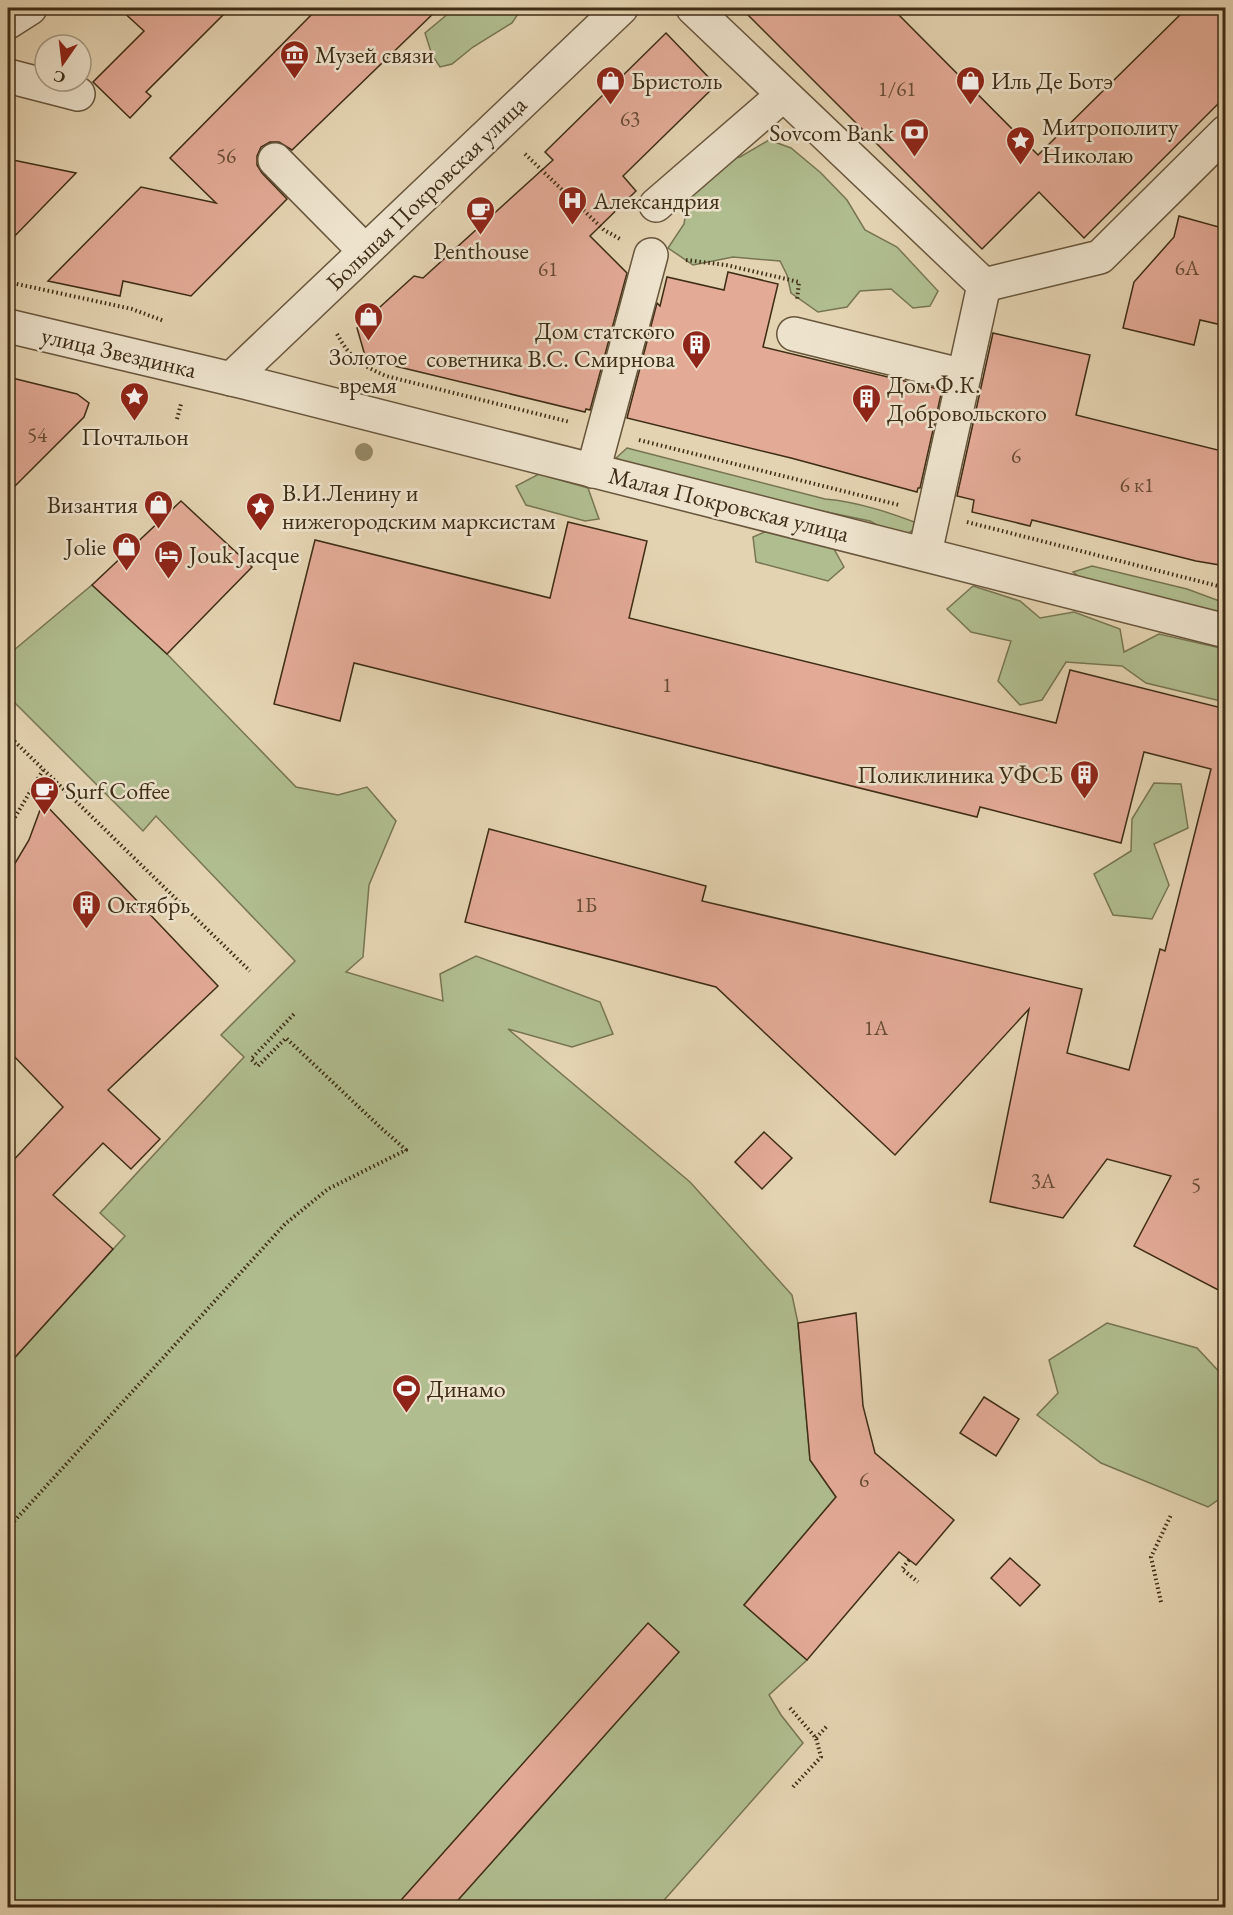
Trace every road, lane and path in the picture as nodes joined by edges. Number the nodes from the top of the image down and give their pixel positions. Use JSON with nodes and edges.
{"nodes":[{"id":1,"x":30,"y":8,"type":"edge"},
{"id":2,"x":621,"y":8,"type":"edge"},
{"id":3,"x":693,"y":8,"type":"edge"},
{"id":4,"x":8,"y":22,"type":"edge"},
{"id":5,"x":8,"y":76,"type":"edge"},
{"id":6,"x":78,"y":94,"type":"dead end"},
{"id":7,"x":783,"y":95,"type":"junction"},
{"id":8,"x":1226,"y":132,"type":"edge"},
{"id":9,"x":525,"y":154,"type":"dead end"},
{"id":10,"x":275,"y":160,"type":"dead end"},
{"id":11,"x":656,"y":205,"type":"dead end"},
{"id":12,"x":365,"y":251,"type":"junction"},
{"id":13,"x":651,"y":255,"type":"junction"},
{"id":14,"x":8,"y":282,"type":"edge"},
{"id":15,"x":984,"y":285,"type":"junction"},
{"id":16,"x":164,"y":321,"type":"dead end"},
{"id":17,"x":8,"y":326,"type":"edge"},
{"id":18,"x":337,"y":334,"type":"dead end"},
{"id":19,"x":794,"y":334,"type":"joint"},
{"id":20,"x":964,"y":376,"type":"junction"},
{"id":21,"x":231,"y":379,"type":"junction"},
{"id":22,"x":182,"y":400,"type":"dead end"},
{"id":23,"x":177,"y":419,"type":"dead end"},
{"id":24,"x":603,"y":431,"type":"junction"},
{"id":25,"x":593,"y":471,"type":"junction"},
{"id":26,"x":934,"y":514,"type":"junction"},
{"id":27,"x":925,"y":554,"type":"junction"},
{"id":28,"x":1226,"y":588,"type":"edge"},
{"id":29,"x":1226,"y":631,"type":"edge"},
{"id":30,"x":8,"y":735,"type":"edge"},
{"id":31,"x":43,"y":770,"type":"junction"},
{"id":32,"x":8,"y":829,"type":"edge"},
{"id":33,"x":250,"y":971,"type":"dead end"},
{"id":34,"x":294,"y":1014,"type":"dead end"},
{"id":35,"x":1171,"y":1515,"type":"dead end"},
{"id":36,"x":8,"y":1528,"type":"edge"},
{"id":37,"x":909,"y":1560,"type":"dead end"},
{"id":38,"x":918,"y":1582,"type":"dead end"},
{"id":39,"x":1161,"y":1602,"type":"dead end"},
{"id":40,"x":790,"y":1708,"type":"dead end"},
{"id":41,"x":827,"y":1726,"type":"dead end"},
{"id":42,"x":816,"y":1738,"type":"junction"},
{"id":43,"x":794,"y":1787,"type":"dead end"}],
"edges":[{"from":1,"to":4,"type":"street"},
{"from":2,"to":12,"type":"street","name":"Большая Покровская улица"},
{"from":3,"to":7,"type":"street"},
{"from":5,"to":6,"type":"street"},
{"from":7,"to":11,"type":"street"},
{"from":7,"to":15,"type":"street"},
{"from":8,"to":15,"type":"street"},
{"from":9,"to":13,"type":"path"},
{"from":10,"to":12,"type":"street"},
{"from":12,"to":21,"type":"street","name":"Большая Покровская улица"},
{"from":13,"to":19,"type":"path"},
{"from":13,"to":24,"type":"street"},
{"from":14,"to":16,"type":"path"},
{"from":15,"to":20,"type":"street"},
{"from":17,"to":21,"type":"street","name":"улица Звездинка"},
{"from":18,"to":24,"type":"path"},
{"from":19,"to":20,"type":"street"},
{"from":20,"to":26,"type":"street"},
{"from":21,"to":25,"type":"street","name":"Малая Покровская улица"},
{"from":22,"to":23,"type":"path"},
{"from":24,"to":25,"type":"street"},
{"from":24,"to":26,"type":"path"},
{"from":25,"to":27,"type":"street","name":"Малая Покровская улица"},
{"from":26,"to":27,"type":"street"},
{"from":26,"to":28,"type":"path"},
{"from":27,"to":29,"type":"street","name":"Малая Покровская улица"},
{"from":30,"to":31,"type":"path"},
{"from":31,"to":32,"type":"path"},
{"from":31,"to":33,"type":"path"},
{"from":34,"to":36,"type":"path"},
{"from":35,"to":39,"type":"path"},
{"from":37,"to":38,"type":"path"},
{"from":40,"to":42,"type":"path"},
{"from":41,"to":42,"type":"path"},
{"from":42,"to":43,"type":"path"}]}
